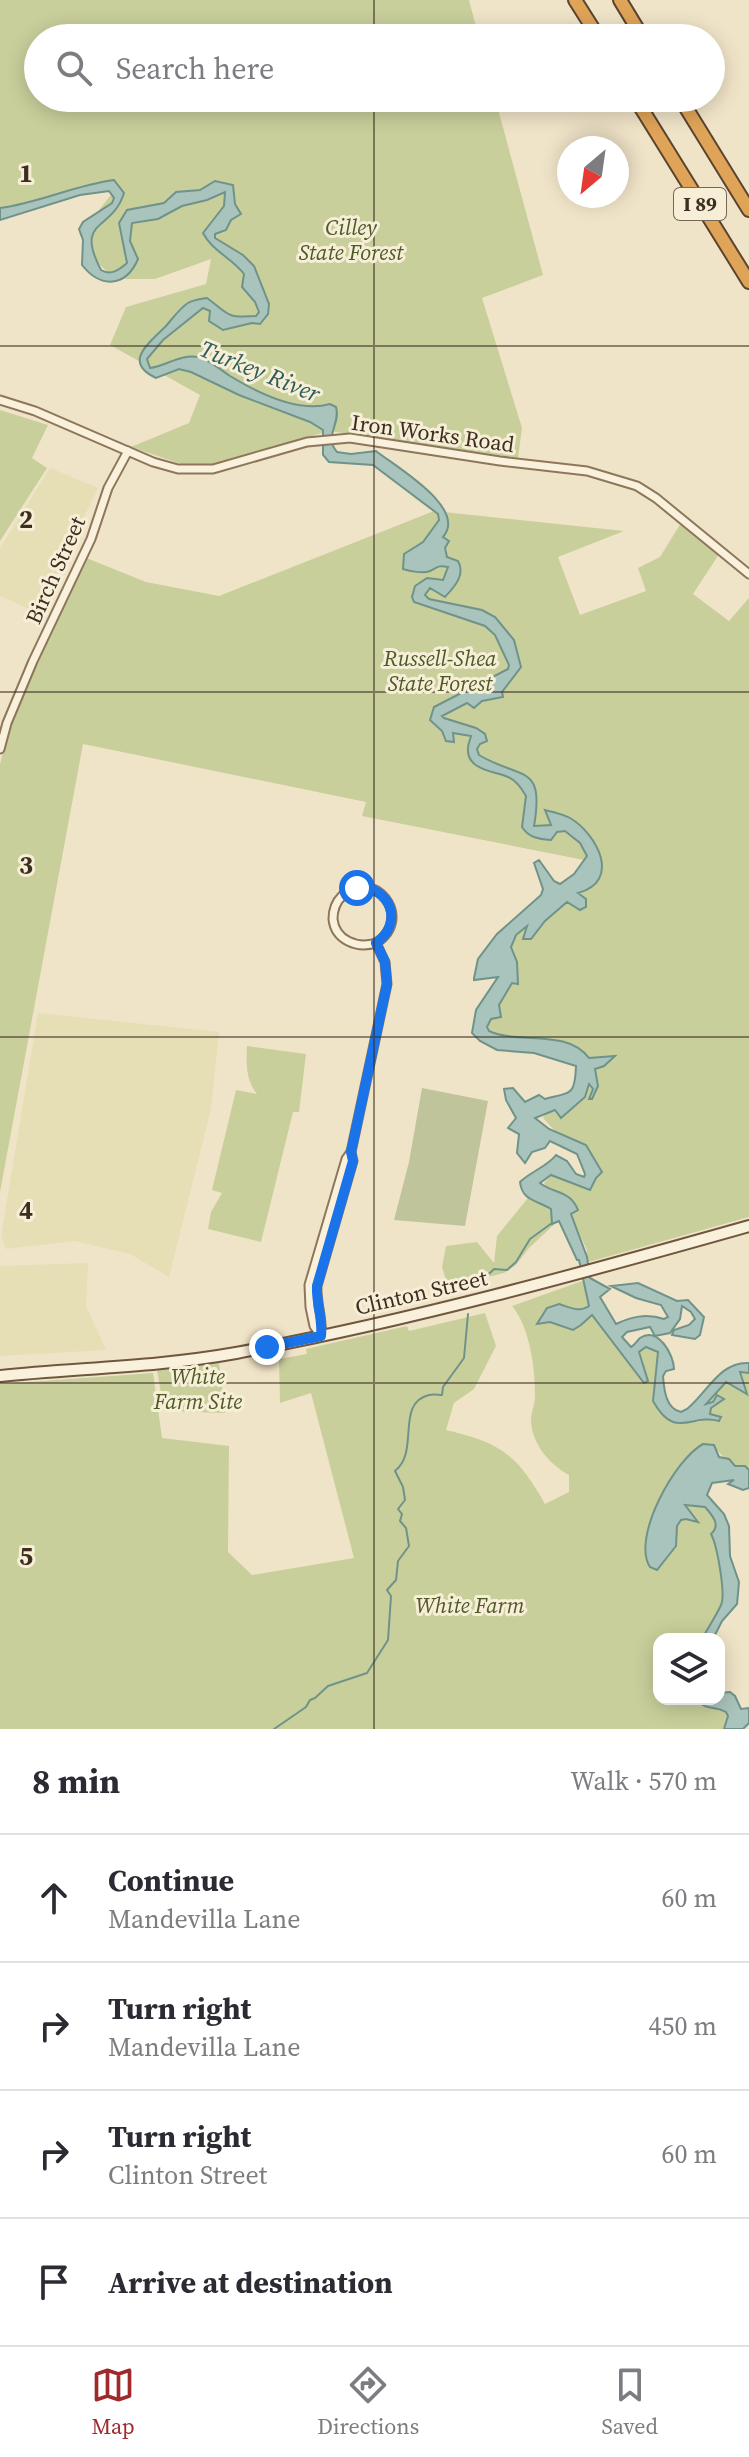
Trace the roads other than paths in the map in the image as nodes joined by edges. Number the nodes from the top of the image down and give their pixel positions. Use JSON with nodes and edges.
{"nodes":[{"id":1,"x":575,"y":0,"type":"edge"},
{"id":2,"x":620,"y":0,"type":"edge"},
{"id":3,"x":590,"y":24,"type":"edge"},
{"id":4,"x":635,"y":24,"type":"edge"},
{"id":5,"x":644,"y":112,"type":"edge"},
{"id":6,"x":689,"y":112,"type":"edge"},
{"id":7,"x":749,"y":210,"type":"edge"},
{"id":8,"x":749,"y":282,"type":"edge"},
{"id":9,"x":0,"y":400,"type":"edge"},
{"id":10,"x":128,"y":451,"type":"junction"},
{"id":11,"x":749,"y":574,"type":"edge"},
{"id":12,"x":0,"y":749,"type":"edge"},
{"id":13,"x":376,"y":943,"type":"junction"},
{"id":14,"x":749,"y":1226,"type":"edge"},
{"id":15,"x":321,"y":1336,"type":"junction"},
{"id":16,"x":0,"y":1376,"type":"edge"}],
"edges":[{"from":1,"to":3,"type":"highway"},
{"from":2,"to":4,"type":"highway"},
{"from":5,"to":8,"type":"highway","number":"I 89"},
{"from":6,"to":7,"type":"highway","number":"I 89"},
{"from":9,"to":10,"type":"street","name":"Iron Works Road"},
{"from":10,"to":11,"type":"street","name":"Iron Works Road"},
{"from":10,"to":12,"type":"street","name":"Birch Street"},
{"from":13,"to":13,"type":"street"},
{"from":13,"to":15,"type":"street"},
{"from":14,"to":15,"type":"main road","name":"Clinton Street"},
{"from":15,"to":16,"type":"main road","name":"Clinton Street"}]}
